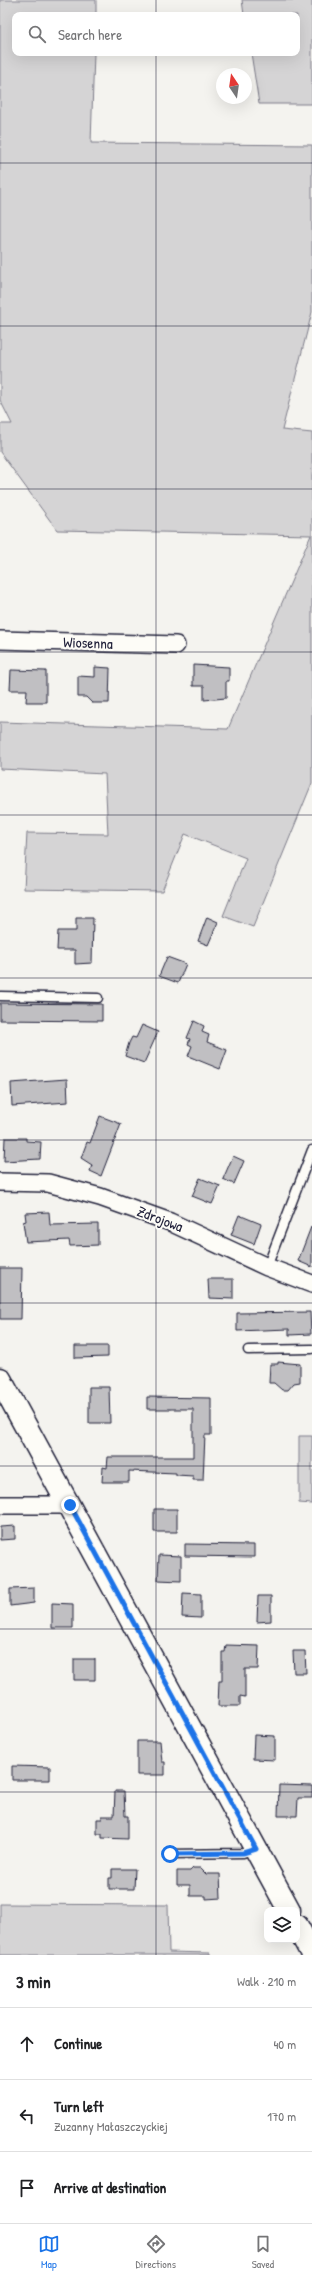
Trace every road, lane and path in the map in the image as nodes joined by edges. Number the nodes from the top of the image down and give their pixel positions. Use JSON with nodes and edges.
{"nodes":[{"id":1,"x":0,"y":640,"type":"edge"},
{"id":2,"x":176,"y":645,"type":"dead end"},
{"id":3,"x":0,"y":996,"type":"edge"},
{"id":4,"x":98,"y":998,"type":"dead end"},
{"id":5,"x":312,"y":1150,"type":"edge"},
{"id":6,"x":0,"y":1182,"type":"edge"},
{"id":7,"x":267,"y":1267,"type":"junction"},
{"id":8,"x":312,"y":1284,"type":"edge"},
{"id":9,"x":312,"y":1349,"type":"edge"},
{"id":10,"x":248,"y":1350,"type":"dead end"},
{"id":11,"x":0,"y":1379,"type":"edge"},
{"id":12,"x":0,"y":1505,"type":"edge"},
{"id":13,"x":70,"y":1505,"type":"junction"},
{"id":14,"x":256,"y":1849,"type":"junction"},
{"id":15,"x":170,"y":1854,"type":"dead end"},
{"id":16,"x":287,"y":1907,"type":"edge"},
{"id":17,"x":300,"y":1932,"type":"edge"},
{"id":18,"x":312,"y":1954,"type":"edge"}],
"edges":[{"from":1,"to":2,"type":"street","name":"Wiosenna"},
{"from":3,"to":4,"type":"lane"},
{"from":5,"to":7,"type":"lane"},
{"from":6,"to":7,"type":"street","name":"Zdrojowa"},
{"from":7,"to":8,"type":"street","name":"Zdrojowa"},
{"from":9,"to":10,"type":"lane"},
{"from":11,"to":13,"type":"street"},
{"from":12,"to":13,"type":"street"},
{"from":13,"to":14,"type":"street"},
{"from":14,"to":15,"type":"lane"},
{"from":14,"to":16,"type":"street"},
{"from":17,"to":18,"type":"street"}]}
